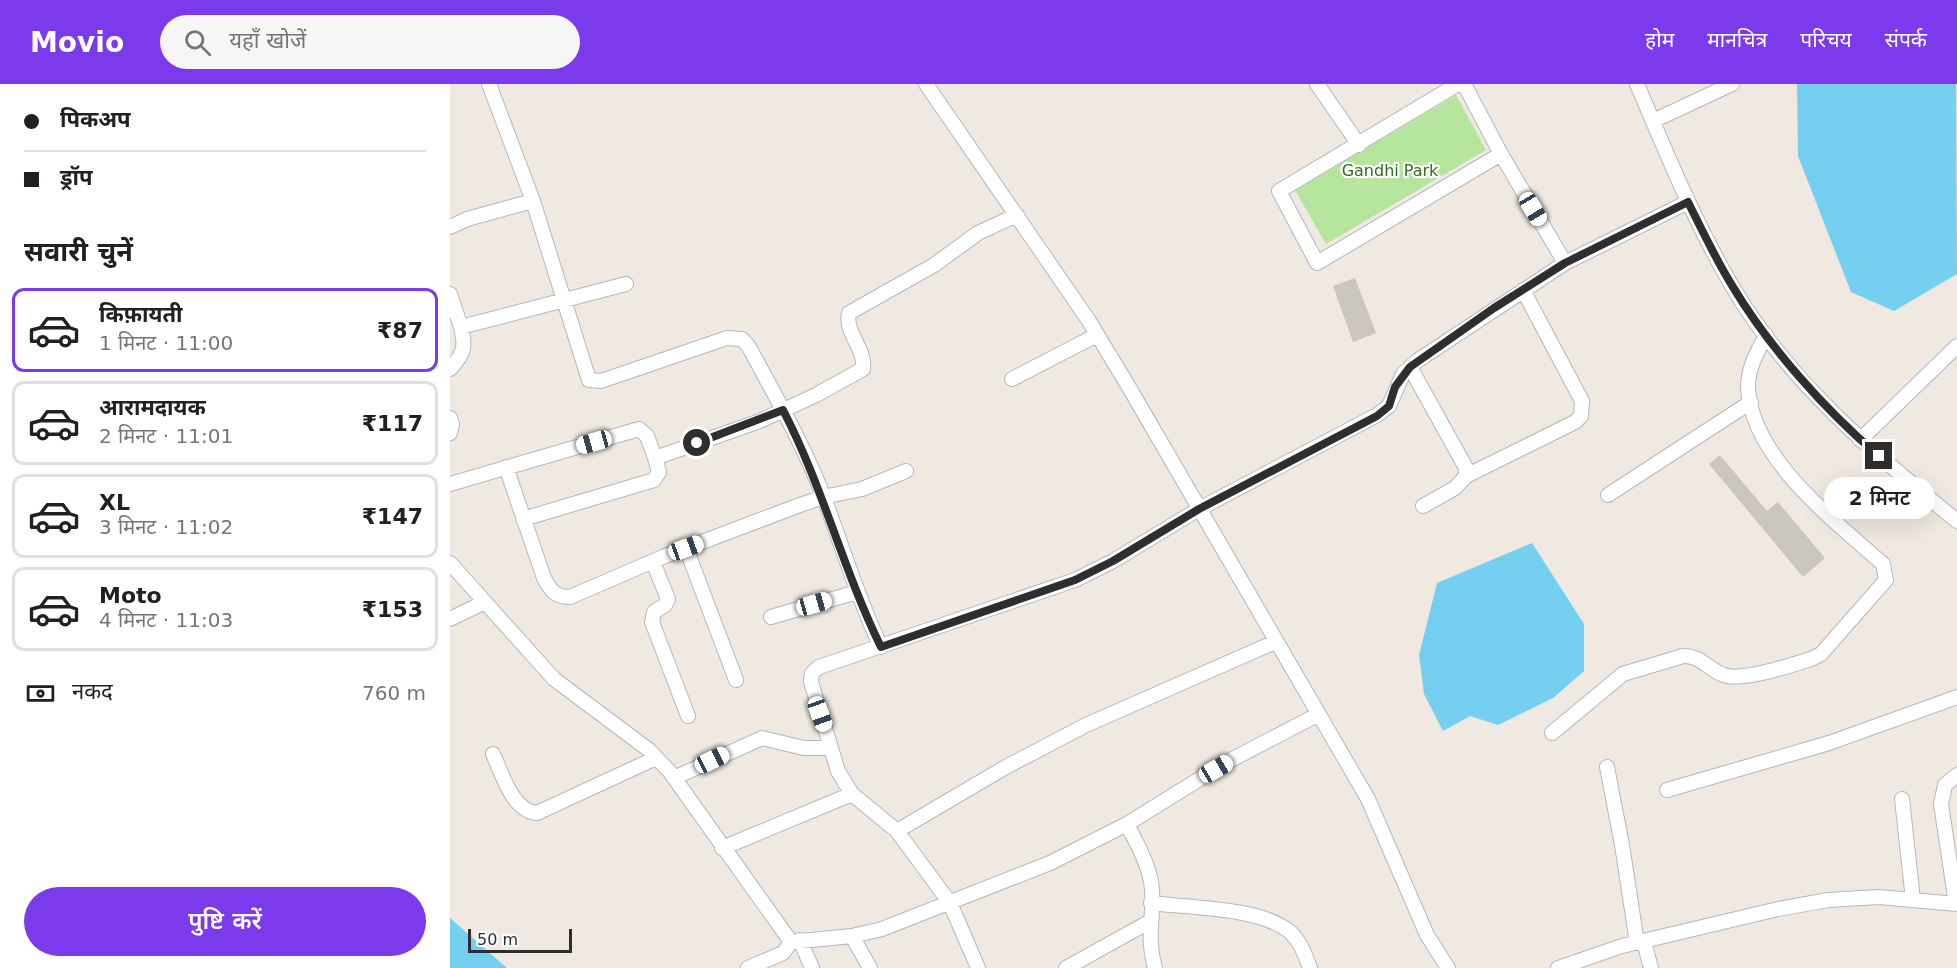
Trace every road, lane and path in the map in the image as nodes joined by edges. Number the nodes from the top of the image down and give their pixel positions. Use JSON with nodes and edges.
{"nodes":[{"id":1,"x":489,"y":84,"type":"edge"},
{"id":2,"x":926,"y":84,"type":"edge"},
{"id":3,"x":1317,"y":84,"type":"edge"},
{"id":4,"x":1458,"y":84,"type":"edge"},
{"id":5,"x":1464,"y":84,"type":"edge"},
{"id":6,"x":1637,"y":84,"type":"edge"},
{"id":7,"x":1732,"y":84,"type":"edge"},
{"id":8,"x":1653,"y":121,"type":"junction"},
{"id":9,"x":1359,"y":145,"type":"junction"},
{"id":10,"x":1501,"y":154,"type":"junction"},
{"id":11,"x":533,"y":201,"type":"junction"},
{"id":12,"x":1688,"y":202,"type":"junction"},
{"id":13,"x":1017,"y":215,"type":"junction"},
{"id":14,"x":450,"y":227,"type":"edge"},
{"id":15,"x":1565,"y":263,"type":"junction"},
{"id":16,"x":626,"y":284,"type":"dead end"},
{"id":17,"x":1522,"y":290,"type":"junction"},
{"id":18,"x":450,"y":294,"type":"edge"},
{"id":19,"x":563,"y":300,"type":"junction"},
{"id":20,"x":461,"y":327,"type":"junction"},
{"id":21,"x":1097,"y":334,"type":"junction"},
{"id":22,"x":1766,"y":335,"type":"junction"},
{"id":23,"x":1955,"y":351,"type":"edge"},
{"id":24,"x":1410,"y":367,"type":"junction"},
{"id":25,"x":450,"y":369,"type":"edge"},
{"id":26,"x":1012,"y":379,"type":"dead end"},
{"id":27,"x":1751,"y":402,"type":"junction"},
{"id":28,"x":783,"y":410,"type":"junction"},
{"id":29,"x":450,"y":418,"type":"edge"},
{"id":30,"x":450,"y":433,"type":"edge"},
{"id":31,"x":1860,"y":440,"type":"junction"},
{"id":32,"x":655,"y":458,"type":"junction"},
{"id":33,"x":506,"y":467,"type":"junction"},
{"id":34,"x":906,"y":471,"type":"dead end"},
{"id":35,"x":1466,"y":476,"type":"junction"},
{"id":36,"x":450,"y":484,"type":"edge"},
{"id":37,"x":1608,"y":495,"type":"dead end"},
{"id":38,"x":823,"y":497,"type":"junction"},
{"id":39,"x":1423,"y":506,"type":"dead end"},
{"id":40,"x":1199,"y":509,"type":"junction"},
{"id":41,"x":523,"y":519,"type":"junction"},
{"id":42,"x":1957,"y":521,"type":"edge"},
{"id":43,"x":686,"y":548,"type":"junction"},
{"id":44,"x":653,"y":562,"type":"junction"},
{"id":45,"x":450,"y":563,"type":"edge"},
{"id":46,"x":857,"y":592,"type":"junction"},
{"id":47,"x":485,"y":602,"type":"junction"},
{"id":48,"x":771,"y":617,"type":"dead end"},
{"id":49,"x":450,"y":619,"type":"edge"},
{"id":50,"x":1275,"y":642,"type":"junction"},
{"id":51,"x":881,"y":647,"type":"junction"},
{"id":52,"x":736,"y":680,"type":"dead end"},
{"id":53,"x":1957,"y":697,"type":"edge"},
{"id":54,"x":1317,"y":715,"type":"junction"},
{"id":55,"x":688,"y":716,"type":"dead end"},
{"id":56,"x":1552,"y":733,"type":"dead end"},
{"id":57,"x":831,"y":748,"type":"junction"},
{"id":58,"x":493,"y":754,"type":"dead end"},
{"id":59,"x":656,"y":758,"type":"junction"},
{"id":60,"x":1607,"y":767,"type":"dead end"},
{"id":61,"x":1957,"y":775,"type":"edge"},
{"id":62,"x":674,"y":778,"type":"junction"},
{"id":63,"x":1667,"y":790,"type":"dead end"},
{"id":64,"x":852,"y":794,"type":"junction"},
{"id":65,"x":1902,"y":799,"type":"dead end"},
{"id":66,"x":1127,"y":824,"type":"junction"},
{"id":67,"x":897,"y":831,"type":"junction"},
{"id":68,"x":722,"y":848,"type":"junction"},
{"id":69,"x":1913,"y":900,"type":"junction"},
{"id":70,"x":950,"y":903,"type":"junction"},
{"id":71,"x":1151,"y":903,"type":"junction"},
{"id":72,"x":1956,"y":904,"type":"edge"},
{"id":73,"x":1149,"y":922,"type":"junction"},
{"id":74,"x":852,"y":936,"type":"junction"},
{"id":75,"x":795,"y":941,"type":"junction"},
{"id":76,"x":1640,"y":943,"type":"junction"},
{"id":77,"x":748,"y":968,"type":"edge"},
{"id":78,"x":812,"y":968,"type":"edge"},
{"id":79,"x":870,"y":968,"type":"edge"},
{"id":80,"x":978,"y":968,"type":"edge"},
{"id":81,"x":1066,"y":968,"type":"edge"},
{"id":82,"x":1155,"y":968,"type":"edge"},
{"id":83,"x":1310,"y":968,"type":"edge"},
{"id":84,"x":1448,"y":968,"type":"edge"},
{"id":85,"x":1558,"y":968,"type":"edge"},
{"id":86,"x":1651,"y":968,"type":"edge"}],
"edges":[{"from":1,"to":11,"type":"street"},
{"from":2,"to":13,"type":"street"},
{"from":3,"to":9,"type":"street"},
{"from":4,"to":9,"type":"street"},
{"from":5,"to":10,"type":"street"},
{"from":6,"to":8,"type":"street"},
{"from":7,"to":8,"type":"street"},
{"from":8,"to":12,"type":"street"},
{"from":9,"to":10,"type":"street"},
{"from":10,"to":15,"type":"street"},
{"from":11,"to":14,"type":"street"},
{"from":11,"to":19,"type":"street"},
{"from":12,"to":15,"type":"street"},
{"from":12,"to":22,"type":"street"},
{"from":13,"to":21,"type":"street"},
{"from":13,"to":28,"type":"street"},
{"from":15,"to":17,"type":"street"},
{"from":16,"to":19,"type":"street"},
{"from":17,"to":24,"type":"street"},
{"from":17,"to":35,"type":"street"},
{"from":18,"to":20,"type":"street"},
{"from":19,"to":20,"type":"street"},
{"from":19,"to":28,"type":"street"},
{"from":20,"to":25,"type":"street"},
{"from":21,"to":26,"type":"street"},
{"from":21,"to":40,"type":"street"},
{"from":22,"to":27,"type":"street"},
{"from":22,"to":31,"type":"street"},
{"from":23,"to":31,"type":"street"},
{"from":24,"to":35,"type":"street"},
{"from":24,"to":40,"type":"street"},
{"from":27,"to":37,"type":"street"},
{"from":27,"to":56,"type":"street"},
{"from":28,"to":32,"type":"street"},
{"from":28,"to":38,"type":"street"},
{"from":29,"to":30,"type":"street"},
{"from":31,"to":42,"type":"street"},
{"from":32,"to":33,"type":"street"},
{"from":32,"to":41,"type":"street"},
{"from":33,"to":36,"type":"street"},
{"from":33,"to":41,"type":"street"},
{"from":34,"to":38,"type":"street"},
{"from":35,"to":39,"type":"street"},
{"from":38,"to":43,"type":"street"},
{"from":38,"to":46,"type":"street"},
{"from":40,"to":50,"type":"street"},
{"from":40,"to":51,"type":"street"},
{"from":41,"to":44,"type":"street"},
{"from":43,"to":44,"type":"street"},
{"from":43,"to":52,"type":"street"},
{"from":44,"to":55,"type":"street"},
{"from":45,"to":47,"type":"street"},
{"from":46,"to":48,"type":"street"},
{"from":46,"to":51,"type":"street"},
{"from":47,"to":49,"type":"street"},
{"from":47,"to":59,"type":"street"},
{"from":50,"to":54,"type":"street"},
{"from":50,"to":67,"type":"street"},
{"from":51,"to":57,"type":"street"},
{"from":53,"to":63,"type":"street"},
{"from":54,"to":66,"type":"street"},
{"from":54,"to":84,"type":"street"},
{"from":57,"to":62,"type":"street"},
{"from":57,"to":64,"type":"street"},
{"from":58,"to":59,"type":"street"},
{"from":59,"to":62,"type":"street"},
{"from":60,"to":76,"type":"street"},
{"from":61,"to":72,"type":"street"},
{"from":62,"to":68,"type":"street"},
{"from":64,"to":67,"type":"street"},
{"from":64,"to":68,"type":"street"},
{"from":65,"to":69,"type":"street"},
{"from":66,"to":70,"type":"street"},
{"from":66,"to":71,"type":"street"},
{"from":67,"to":70,"type":"street"},
{"from":68,"to":75,"type":"street"},
{"from":69,"to":72,"type":"street"},
{"from":69,"to":76,"type":"street"},
{"from":70,"to":74,"type":"street"},
{"from":70,"to":80,"type":"street"},
{"from":71,"to":73,"type":"street"},
{"from":71,"to":83,"type":"street"},
{"from":73,"to":81,"type":"street"},
{"from":73,"to":82,"type":"street"},
{"from":74,"to":75,"type":"street"},
{"from":74,"to":79,"type":"street"},
{"from":75,"to":77,"type":"street"},
{"from":75,"to":78,"type":"street"},
{"from":76,"to":85,"type":"street"},
{"from":76,"to":86,"type":"street"}]}
